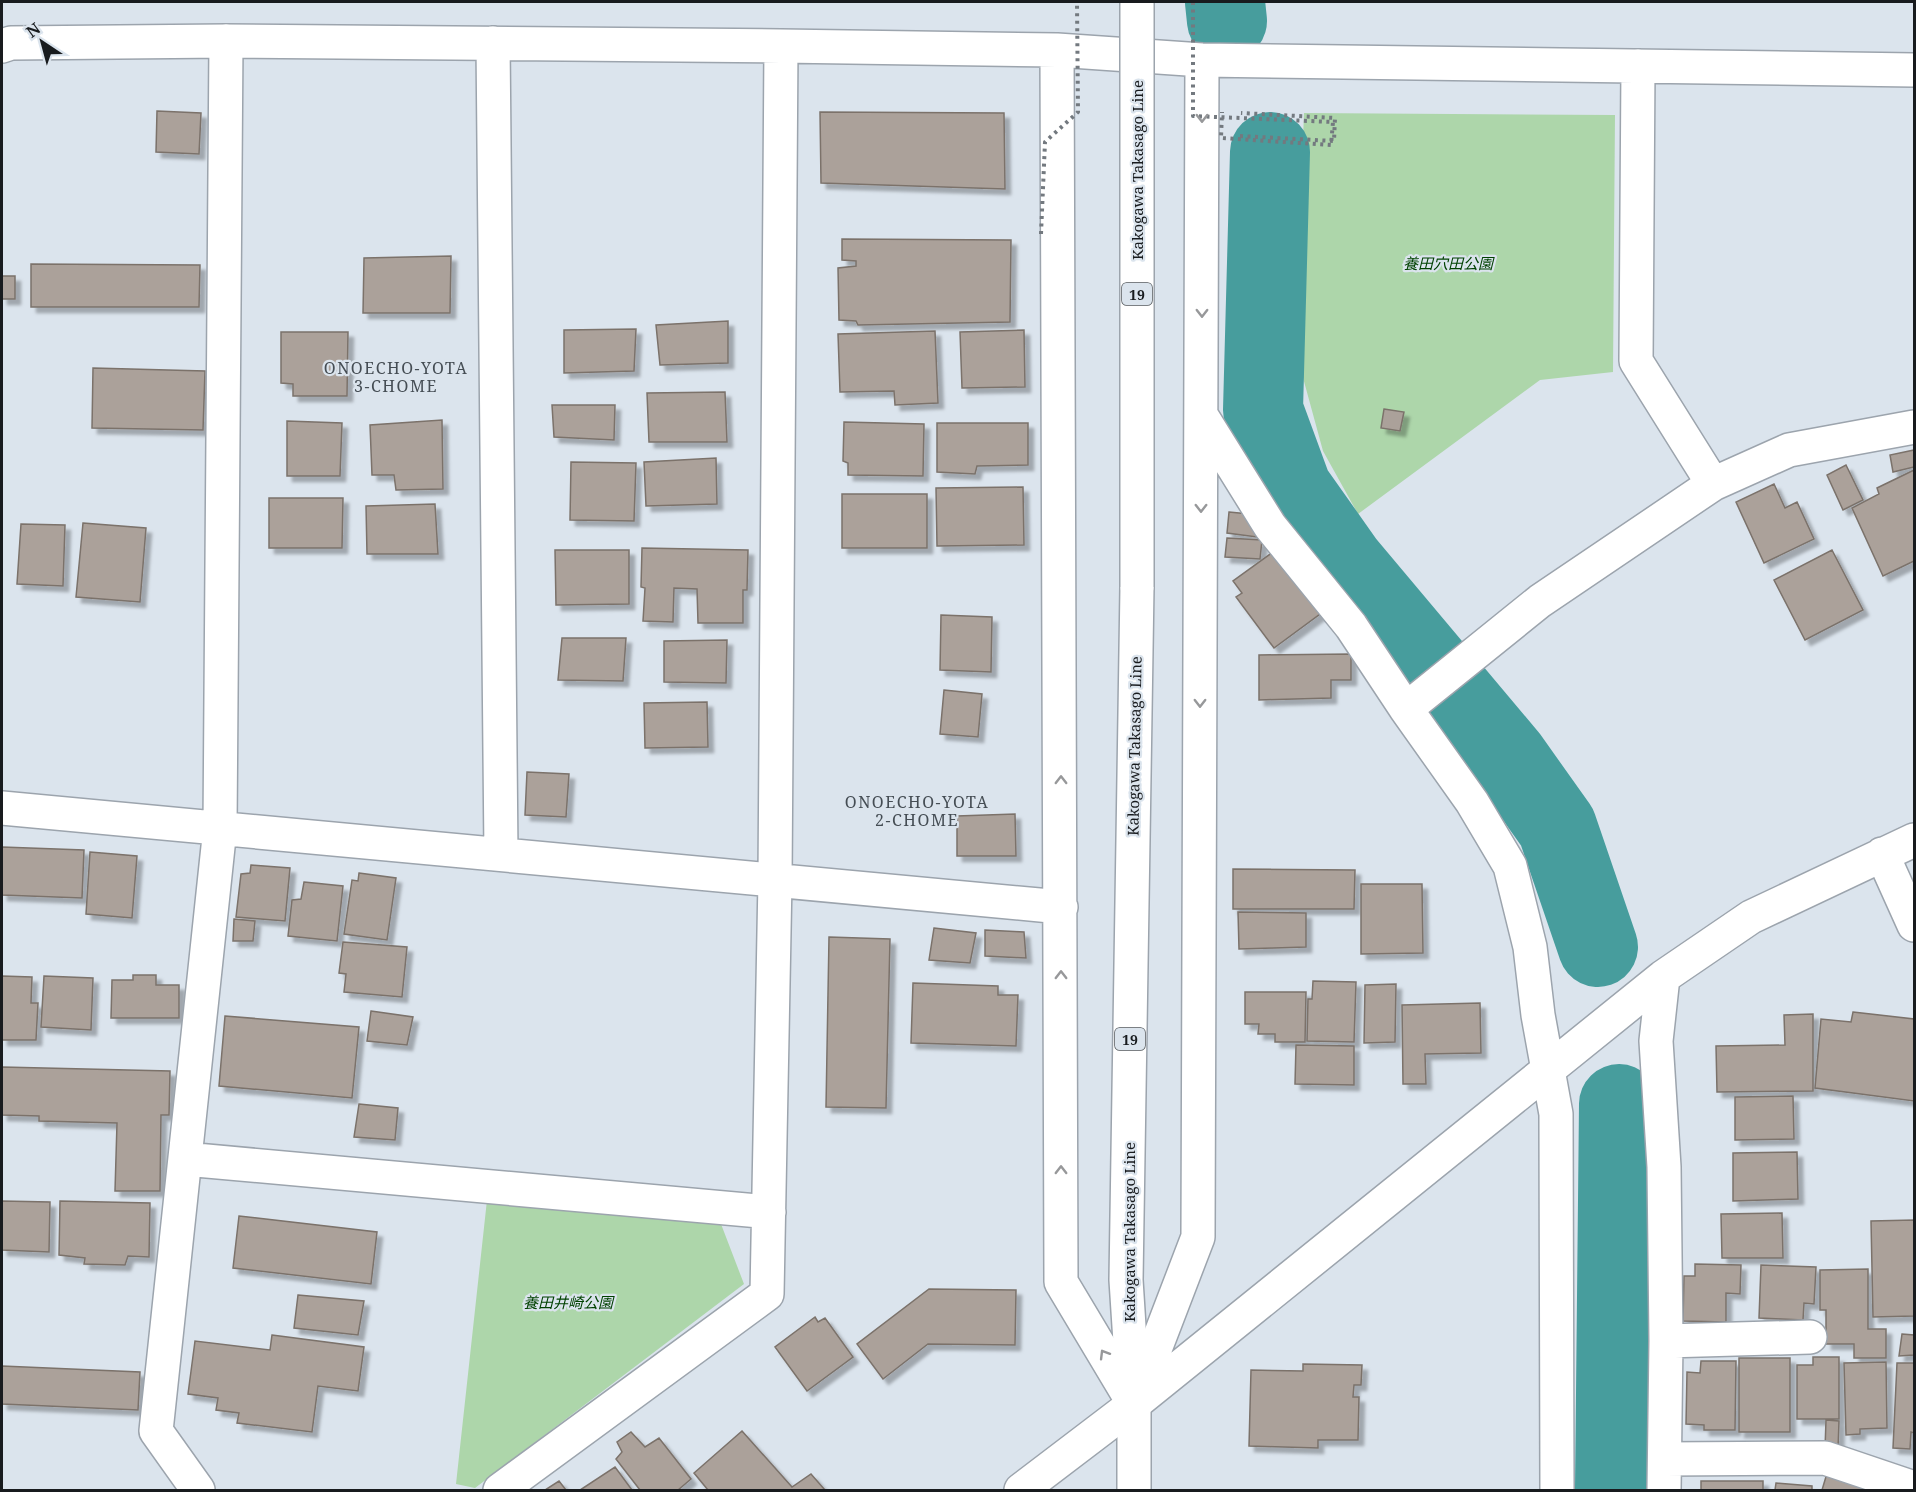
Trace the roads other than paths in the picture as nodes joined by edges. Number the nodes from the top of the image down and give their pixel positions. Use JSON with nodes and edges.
{"nodes":[{"id":1,"x":1137,"y":2,"type":"edge"},
{"id":2,"x":226,"y":41,"type":"junction"},
{"id":3,"x":493,"y":43,"type":"junction"},
{"id":4,"x":2,"y":46,"type":"edge"},
{"id":5,"x":781,"y":46,"type":"junction"},
{"id":6,"x":1057,"y":50,"type":"junction"},
{"id":7,"x":1202,"y":60,"type":"junction"},
{"id":8,"x":1638,"y":66,"type":"junction"},
{"id":9,"x":1914,"y":70,"type":"edge"},
{"id":10,"x":1201,"y":416,"type":"junction"},
{"id":11,"x":1914,"y":427,"type":"edge"},
{"id":12,"x":1713,"y":484,"type":"junction"},
{"id":13,"x":1406,"y":709,"type":"junction"},
{"id":14,"x":2,"y":808,"type":"edge"},
{"id":15,"x":220,"y":828,"type":"junction"},
{"id":16,"x":1914,"y":840,"type":"edge"},
{"id":17,"x":501,"y":854,"type":"junction"},
{"id":18,"x":1882,"y":855,"type":"junction"},
{"id":19,"x":776,"y":880,"type":"junction"},
{"id":20,"x":1061,"y":907,"type":"junction"},
{"id":21,"x":1914,"y":925,"type":"edge"},
{"id":22,"x":1663,"y":977,"type":"junction"},
{"id":23,"x":1558,"y":1061,"type":"junction"},
{"id":24,"x":185,"y":1159,"type":"junction"},
{"id":25,"x":769,"y":1212,"type":"junction"},
{"id":26,"x":1810,"y":1337,"type":"dead end"},
{"id":27,"x":1666,"y":1341,"type":"junction"},
{"id":28,"x":1134,"y":1404,"type":"junction"},
{"id":29,"x":1665,"y":1475,"type":"edge"},
{"id":30,"x":1914,"y":1488,"type":"edge"},
{"id":31,"x":198,"y":1491,"type":"edge"},
{"id":32,"x":500,"y":1491,"type":"edge"},
{"id":33,"x":1021,"y":1491,"type":"edge"},
{"id":34,"x":1134,"y":1491,"type":"edge"},
{"id":35,"x":1557,"y":1491,"type":"edge"}],
"edges":[{"from":1,"to":28,"type":"street","name":"Kakogawa Takasago Line","number":"19","bridge":true},
{"from":2,"to":3,"type":"street"},
{"from":2,"to":4,"type":"street"},
{"from":2,"to":15,"type":"street"},
{"from":3,"to":5,"type":"street"},
{"from":3,"to":17,"type":"street"},
{"from":5,"to":6,"type":"street"},
{"from":5,"to":19,"type":"street"},
{"from":6,"to":7,"type":"street"},
{"from":20,"to":6,"type":"street","one_way":true},
{"from":7,"to":8,"type":"street"},
{"from":7,"to":10,"type":"street","one_way":true},
{"from":8,"to":9,"type":"street"},
{"from":8,"to":12,"type":"street"},
{"from":10,"to":13,"type":"street"},
{"from":10,"to":28,"type":"street","one_way":true},
{"from":11,"to":12,"type":"street"},
{"from":12,"to":13,"type":"street"},
{"from":13,"to":23,"type":"street"},
{"from":14,"to":15,"type":"street"},
{"from":15,"to":17,"type":"street"},
{"from":15,"to":24,"type":"street"},
{"from":16,"to":18,"type":"street"},
{"from":17,"to":19,"type":"street"},
{"from":18,"to":21,"type":"street"},
{"from":18,"to":22,"type":"street"},
{"from":19,"to":20,"type":"street"},
{"from":19,"to":25,"type":"street"},
{"from":28,"to":20,"type":"street","one_way":true},
{"from":22,"to":23,"type":"street"},
{"from":22,"to":27,"type":"street"},
{"from":23,"to":28,"type":"street"},
{"from":23,"to":35,"type":"street"},
{"from":24,"to":25,"type":"street"},
{"from":24,"to":31,"type":"street"},
{"from":25,"to":32,"type":"street"},
{"from":26,"to":27,"type":"street"},
{"from":27,"to":29,"type":"street"},
{"from":28,"to":33,"type":"street"},
{"from":28,"to":34,"type":"street","name":"Kakogawa Takasago Line","number":"19"},
{"from":29,"to":30,"type":"street"}]}
